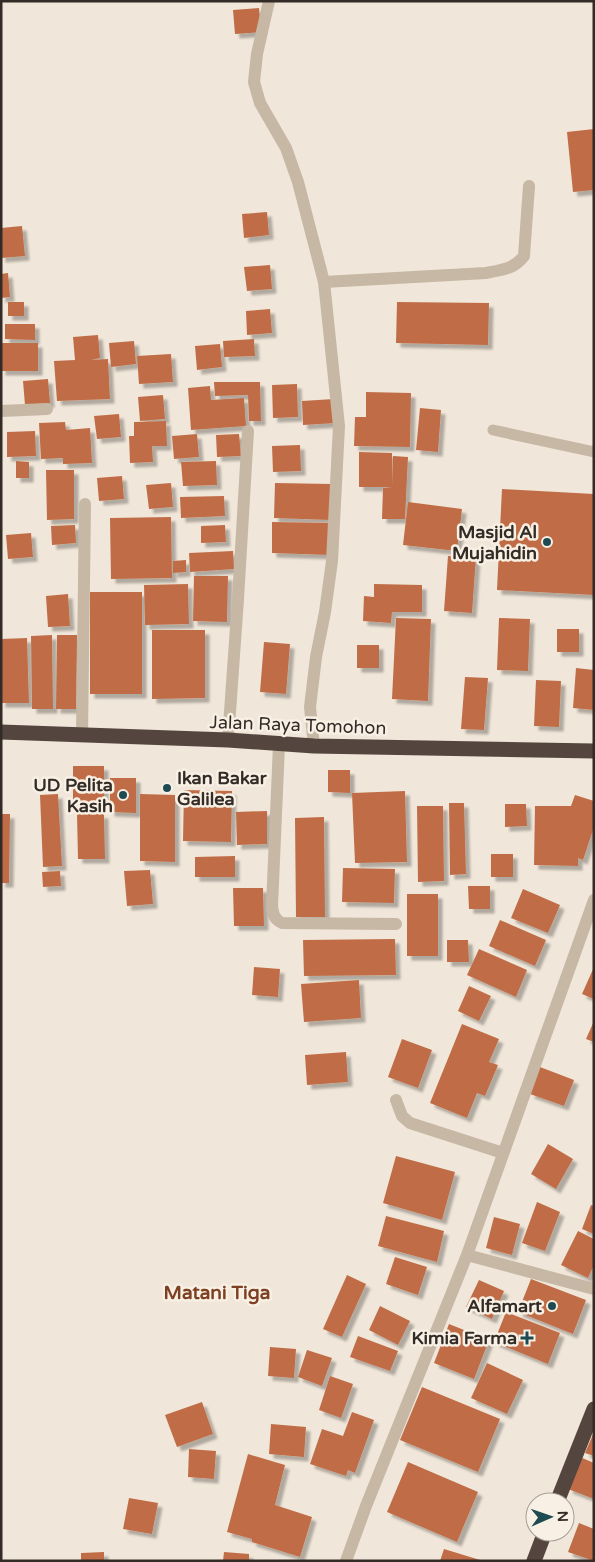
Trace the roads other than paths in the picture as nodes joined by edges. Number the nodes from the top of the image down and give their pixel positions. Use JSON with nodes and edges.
{"nodes":[{"id":1,"x":269,"y":1,"type":"edge"},
{"id":2,"x":530,"y":186,"type":"dead end"},
{"id":3,"x":324,"y":282,"type":"junction"},
{"id":4,"x":46,"y":410,"type":"dead end"},
{"id":5,"x":1,"y":411,"type":"edge"},
{"id":6,"x":493,"y":430,"type":"dead end"},
{"id":7,"x":248,"y":431,"type":"dead end"},
{"id":8,"x":594,"y":452,"type":"edge"},
{"id":9,"x":86,"y":504,"type":"dead end"},
{"id":10,"x":1,"y":732,"type":"edge"},
{"id":11,"x":82,"y":736,"type":"junction"},
{"id":12,"x":228,"y":740,"type":"junction"},
{"id":13,"x":280,"y":745,"type":"junction"},
{"id":14,"x":314,"y":746,"type":"junction"},
{"id":15,"x":594,"y":751,"type":"edge"},
{"id":16,"x":594,"y":900,"type":"edge"},
{"id":17,"x":396,"y":924,"type":"dead end"},
{"id":18,"x":396,"y":1100,"type":"dead end"},
{"id":19,"x":503,"y":1153,"type":"junction"},
{"id":20,"x":467,"y":1255,"type":"junction"},
{"id":21,"x":594,"y":1289,"type":"edge"},
{"id":22,"x":594,"y":1409,"type":"edge"},
{"id":23,"x":561,"y":1492,"type":"edge"},
{"id":24,"x":542,"y":1542,"type":"edge"},
{"id":25,"x":346,"y":1561,"type":"edge"},
{"id":26,"x":534,"y":1561,"type":"edge"}],
"edges":[{"from":1,"to":3,"type":"street"},
{"from":2,"to":3,"type":"street"},
{"from":3,"to":14,"type":"street"},
{"from":4,"to":5,"type":"street"},
{"from":6,"to":8,"type":"lane"},
{"from":7,"to":12,"type":"street"},
{"from":9,"to":11,"type":"street"},
{"from":10,"to":11,"type":"highway","name":"Jalan Raya Tomohon"},
{"from":11,"to":12,"type":"highway","name":"Jalan Raya Tomohon"},
{"from":12,"to":13,"type":"highway","name":"Jalan Raya Tomohon"},
{"from":13,"to":14,"type":"highway","name":"Jalan Raya Tomohon"},
{"from":13,"to":17,"type":"street"},
{"from":14,"to":15,"type":"highway","name":"Jalan Raya Tomohon"},
{"from":16,"to":19,"type":"street"},
{"from":18,"to":19,"type":"street"},
{"from":19,"to":20,"type":"street"},
{"from":20,"to":21,"type":"street"},
{"from":20,"to":25,"type":"street"},
{"from":22,"to":23,"type":"highway"},
{"from":24,"to":26,"type":"highway"}]}
